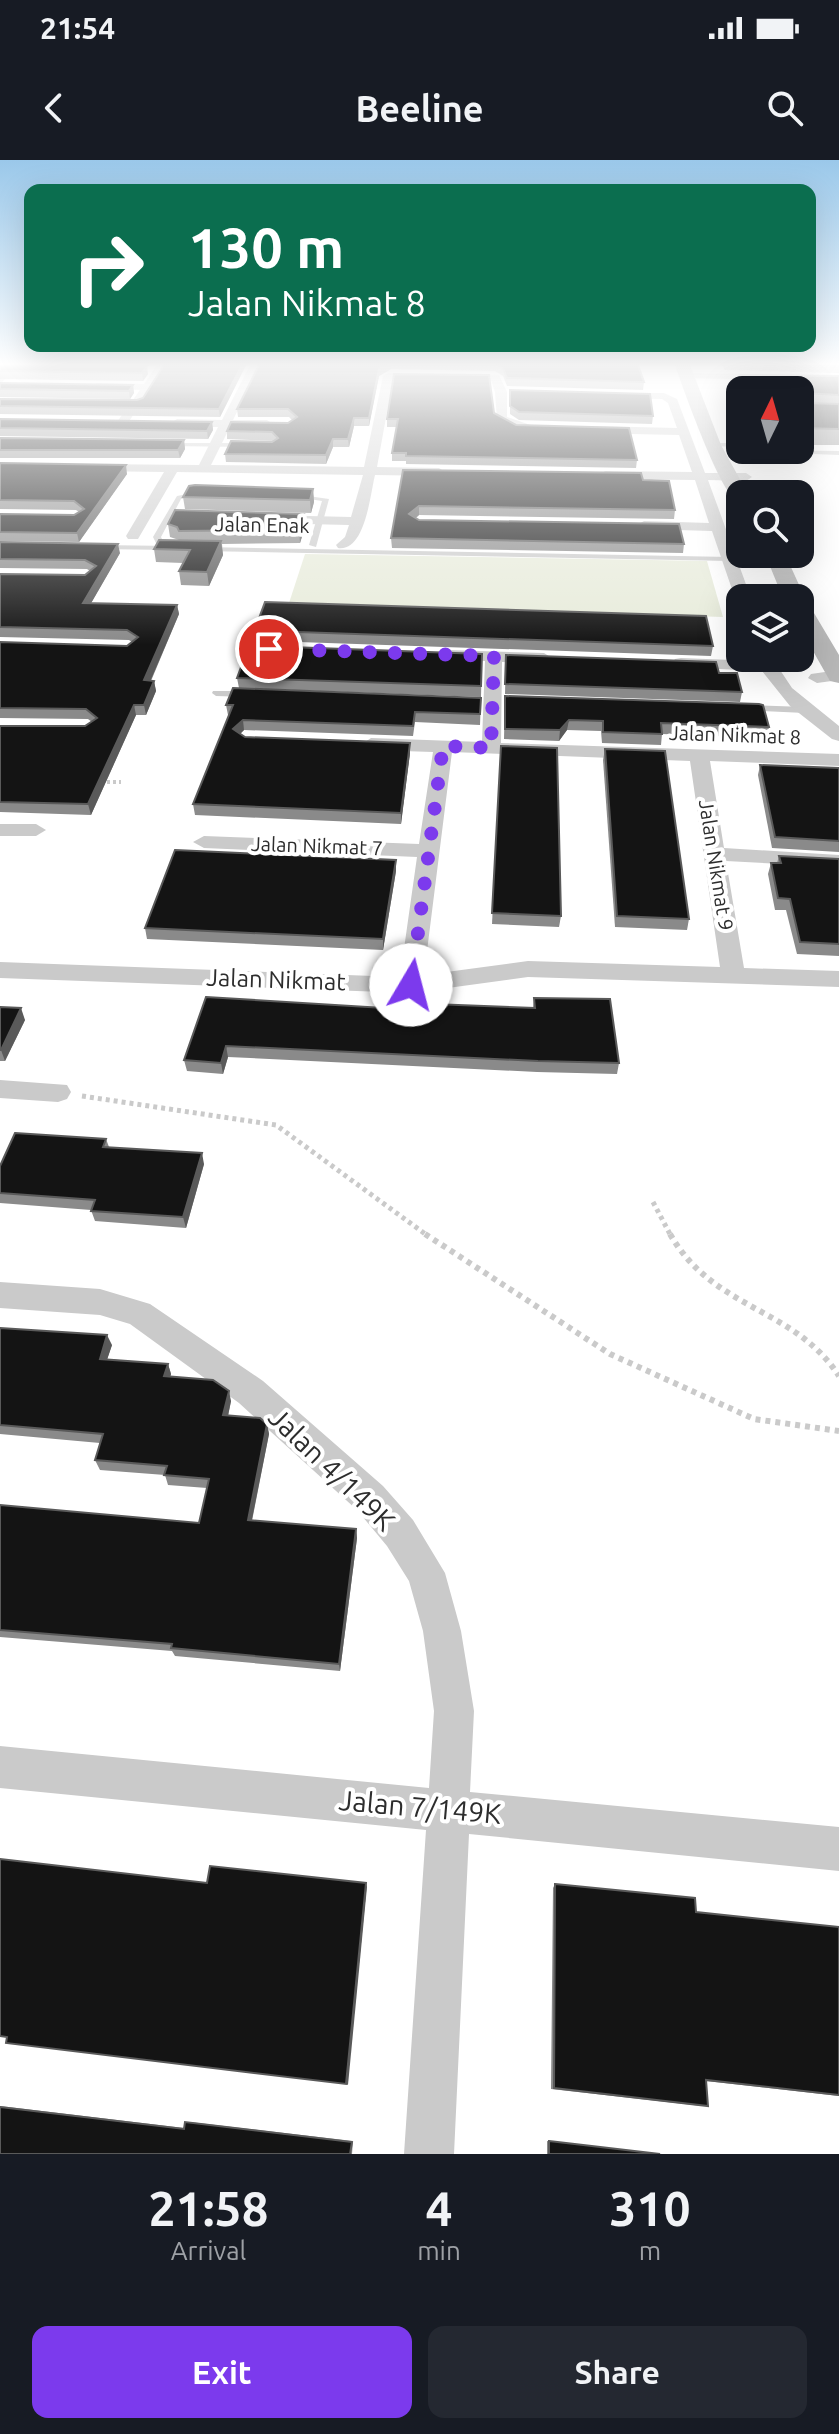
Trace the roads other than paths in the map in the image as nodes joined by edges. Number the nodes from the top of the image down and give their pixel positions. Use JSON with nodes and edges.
{"nodes":[{"id":1,"x":208,"y":458,"type":"edge"},
{"id":2,"x":372,"y":458,"type":"edge"},
{"id":3,"x":695,"y":458,"type":"edge"},
{"id":4,"x":723,"y":458,"type":"edge"},
{"id":5,"x":78,"y":467,"type":"edge"},
{"id":6,"x":173,"y":468,"type":"junction"},
{"id":7,"x":203,"y":469,"type":"junction"},
{"id":8,"x":370,"y":471,"type":"junction"},
{"id":9,"x":449,"y":472,"type":"edge"},
{"id":10,"x":591,"y":475,"type":"edge"},
{"id":11,"x":701,"y":476,"type":"junction"},
{"id":12,"x":726,"y":480,"type":"edge"},
{"id":13,"x":741,"y":480,"type":"edge"},
{"id":14,"x":163,"y":484,"type":"junction"},
{"id":15,"x":336,"y":487,"type":"dead end"},
{"id":16,"x":214,"y":489,"type":"joint"},
{"id":17,"x":288,"y":491,"type":"joint"},
{"id":18,"x":245,"y":518,"type":"edge"},
{"id":19,"x":321,"y":520,"type":"junction"},
{"id":20,"x":356,"y":521,"type":"junction"},
{"id":21,"x":624,"y":525,"type":"edge"},
{"id":22,"x":718,"y":527,"type":"junction"},
{"id":23,"x":133,"y":536,"type":"dead end"},
{"id":24,"x":313,"y":545,"type":"junction"},
{"id":25,"x":343,"y":545,"type":"joint"},
{"id":26,"x":89,"y":547,"type":"edge"},
{"id":27,"x":726,"y":548,"type":"edge"},
{"id":28,"x":726,"y":559,"type":"edge"},
{"id":29,"x":814,"y":638,"type":"edge"},
{"id":30,"x":434,"y":654,"type":"edge"},
{"id":31,"x":494,"y":656,"type":"junction"},
{"id":32,"x":555,"y":659,"type":"edge"},
{"id":33,"x":814,"y":661,"type":"edge"},
{"id":34,"x":661,"y":662,"type":"edge"},
{"id":35,"x":726,"y":662,"type":"edge"},
{"id":36,"x":774,"y":672,"type":"edge"},
{"id":37,"x":834,"y":680,"type":"edge"},
{"id":38,"x":216,"y":693,"type":"dead end"},
{"id":39,"x":262,"y":694,"type":"edge"},
{"id":40,"x":727,"y":707,"type":"edge"},
{"id":41,"x":805,"y":710,"type":"junction"},
{"id":42,"x":839,"y":735,"type":"edge"},
{"id":43,"x":352,"y":743,"type":"edge"},
{"id":44,"x":443,"y":746,"type":"junction"},
{"id":45,"x":491,"y":748,"type":"junction"},
{"id":46,"x":699,"y":755,"type":"junction"},
{"id":47,"x":839,"y":760,"type":"edge"},
{"id":48,"x":0,"y":830,"type":"edge"},
{"id":49,"x":36,"y":830,"type":"dead end"},
{"id":50,"x":204,"y":842,"type":"dead end"},
{"id":51,"x":430,"y":851,"type":"junction"},
{"id":52,"x":714,"y":854,"type":"junction"},
{"id":53,"x":839,"y":861,"type":"edge"},
{"id":54,"x":0,"y":970,"type":"edge"},
{"id":55,"x":733,"y":975,"type":"junction"},
{"id":56,"x":839,"y":979,"type":"edge"},
{"id":57,"x":411,"y":985,"type":"junction"},
{"id":58,"x":0,"y":1089,"type":"edge"},
{"id":59,"x":58,"y":1092,"type":"road end"},
{"id":60,"x":0,"y":1295,"type":"edge"},
{"id":61,"x":0,"y":1767,"type":"edge"},
{"id":62,"x":449,"y":1810,"type":"junction"},
{"id":63,"x":839,"y":1849,"type":"edge"},
{"id":64,"x":429,"y":2154,"type":"edge"}],
"edges":[{"from":1,"to":7,"type":"street"},
{"from":2,"to":8,"type":"street"},
{"from":3,"to":11,"type":"street"},
{"from":4,"to":13,"type":"street"},
{"from":5,"to":6,"type":"street"},
{"from":6,"to":7,"type":"street"},
{"from":6,"to":14,"type":"street"},
{"from":7,"to":8,"type":"street"},
{"from":8,"to":9,"type":"street"},
{"from":8,"to":20,"type":"street"},
{"from":10,"to":11,"type":"street"},
{"from":11,"to":12,"type":"street"},
{"from":11,"to":22,"type":"street"},
{"from":14,"to":16,"type":"street"},
{"from":14,"to":23,"type":"street"},
{"from":15,"to":17,"type":"street"},
{"from":16,"to":26,"type":"lane"},
{"from":17,"to":19,"type":"lane"},
{"from":18,"to":19,"type":"street"},
{"from":19,"to":20,"type":"street"},
{"from":19,"to":24,"type":"lane"},
{"from":20,"to":25,"type":"street"},
{"from":21,"to":22,"type":"street"},
{"from":22,"to":27,"type":"street"},
{"from":24,"to":25,"type":"lane","name":"Jalan Enak"},
{"from":24,"to":28,"type":"lane","name":"Jalan Enak"},
{"from":29,"to":37,"type":"street"},
{"from":30,"to":31,"type":"street"},
{"from":31,"to":32,"type":"street"},
{"from":31,"to":45,"type":"street"},
{"from":33,"to":37,"type":"street"},
{"from":34,"to":35,"type":"street"},
{"from":36,"to":41,"type":"street"},
{"from":38,"to":39,"type":"lane"},
{"from":40,"to":41,"type":"lane"},
{"from":41,"to":42,"type":"street"},
{"from":43,"to":44,"type":"street","name":"Jalan Nikmat 8"},
{"from":44,"to":45,"type":"street","name":"Jalan Nikmat 8"},
{"from":44,"to":51,"type":"street"},
{"from":45,"to":46,"type":"street","name":"Jalan Nikmat 8"},
{"from":46,"to":47,"type":"street","name":"Jalan Nikmat 8"},
{"from":46,"to":52,"type":"street","name":"Jalan Nikmat 9"},
{"from":48,"to":49,"type":"street"},
{"from":50,"to":51,"type":"street","name":"Jalan Nikmat 7"},
{"from":51,"to":57,"type":"street"},
{"from":52,"to":53,"type":"street"},
{"from":52,"to":55,"type":"street","name":"Jalan Nikmat 9"},
{"from":54,"to":57,"type":"street","name":"Jalan Nikmat"},
{"from":55,"to":56,"type":"street","name":"Jalan Nikmat"},
{"from":55,"to":57,"type":"street","name":"Jalan Nikmat"},
{"from":58,"to":59,"type":"street"},
{"from":60,"to":62,"type":"street","name":"Jalan 4/149K"},
{"from":61,"to":62,"type":"street","name":"Jalan 7/149K"},
{"from":62,"to":63,"type":"street","name":"Jalan 7/149K"},
{"from":62,"to":64,"type":"street","name":"Jalan 4/149K"}]}
